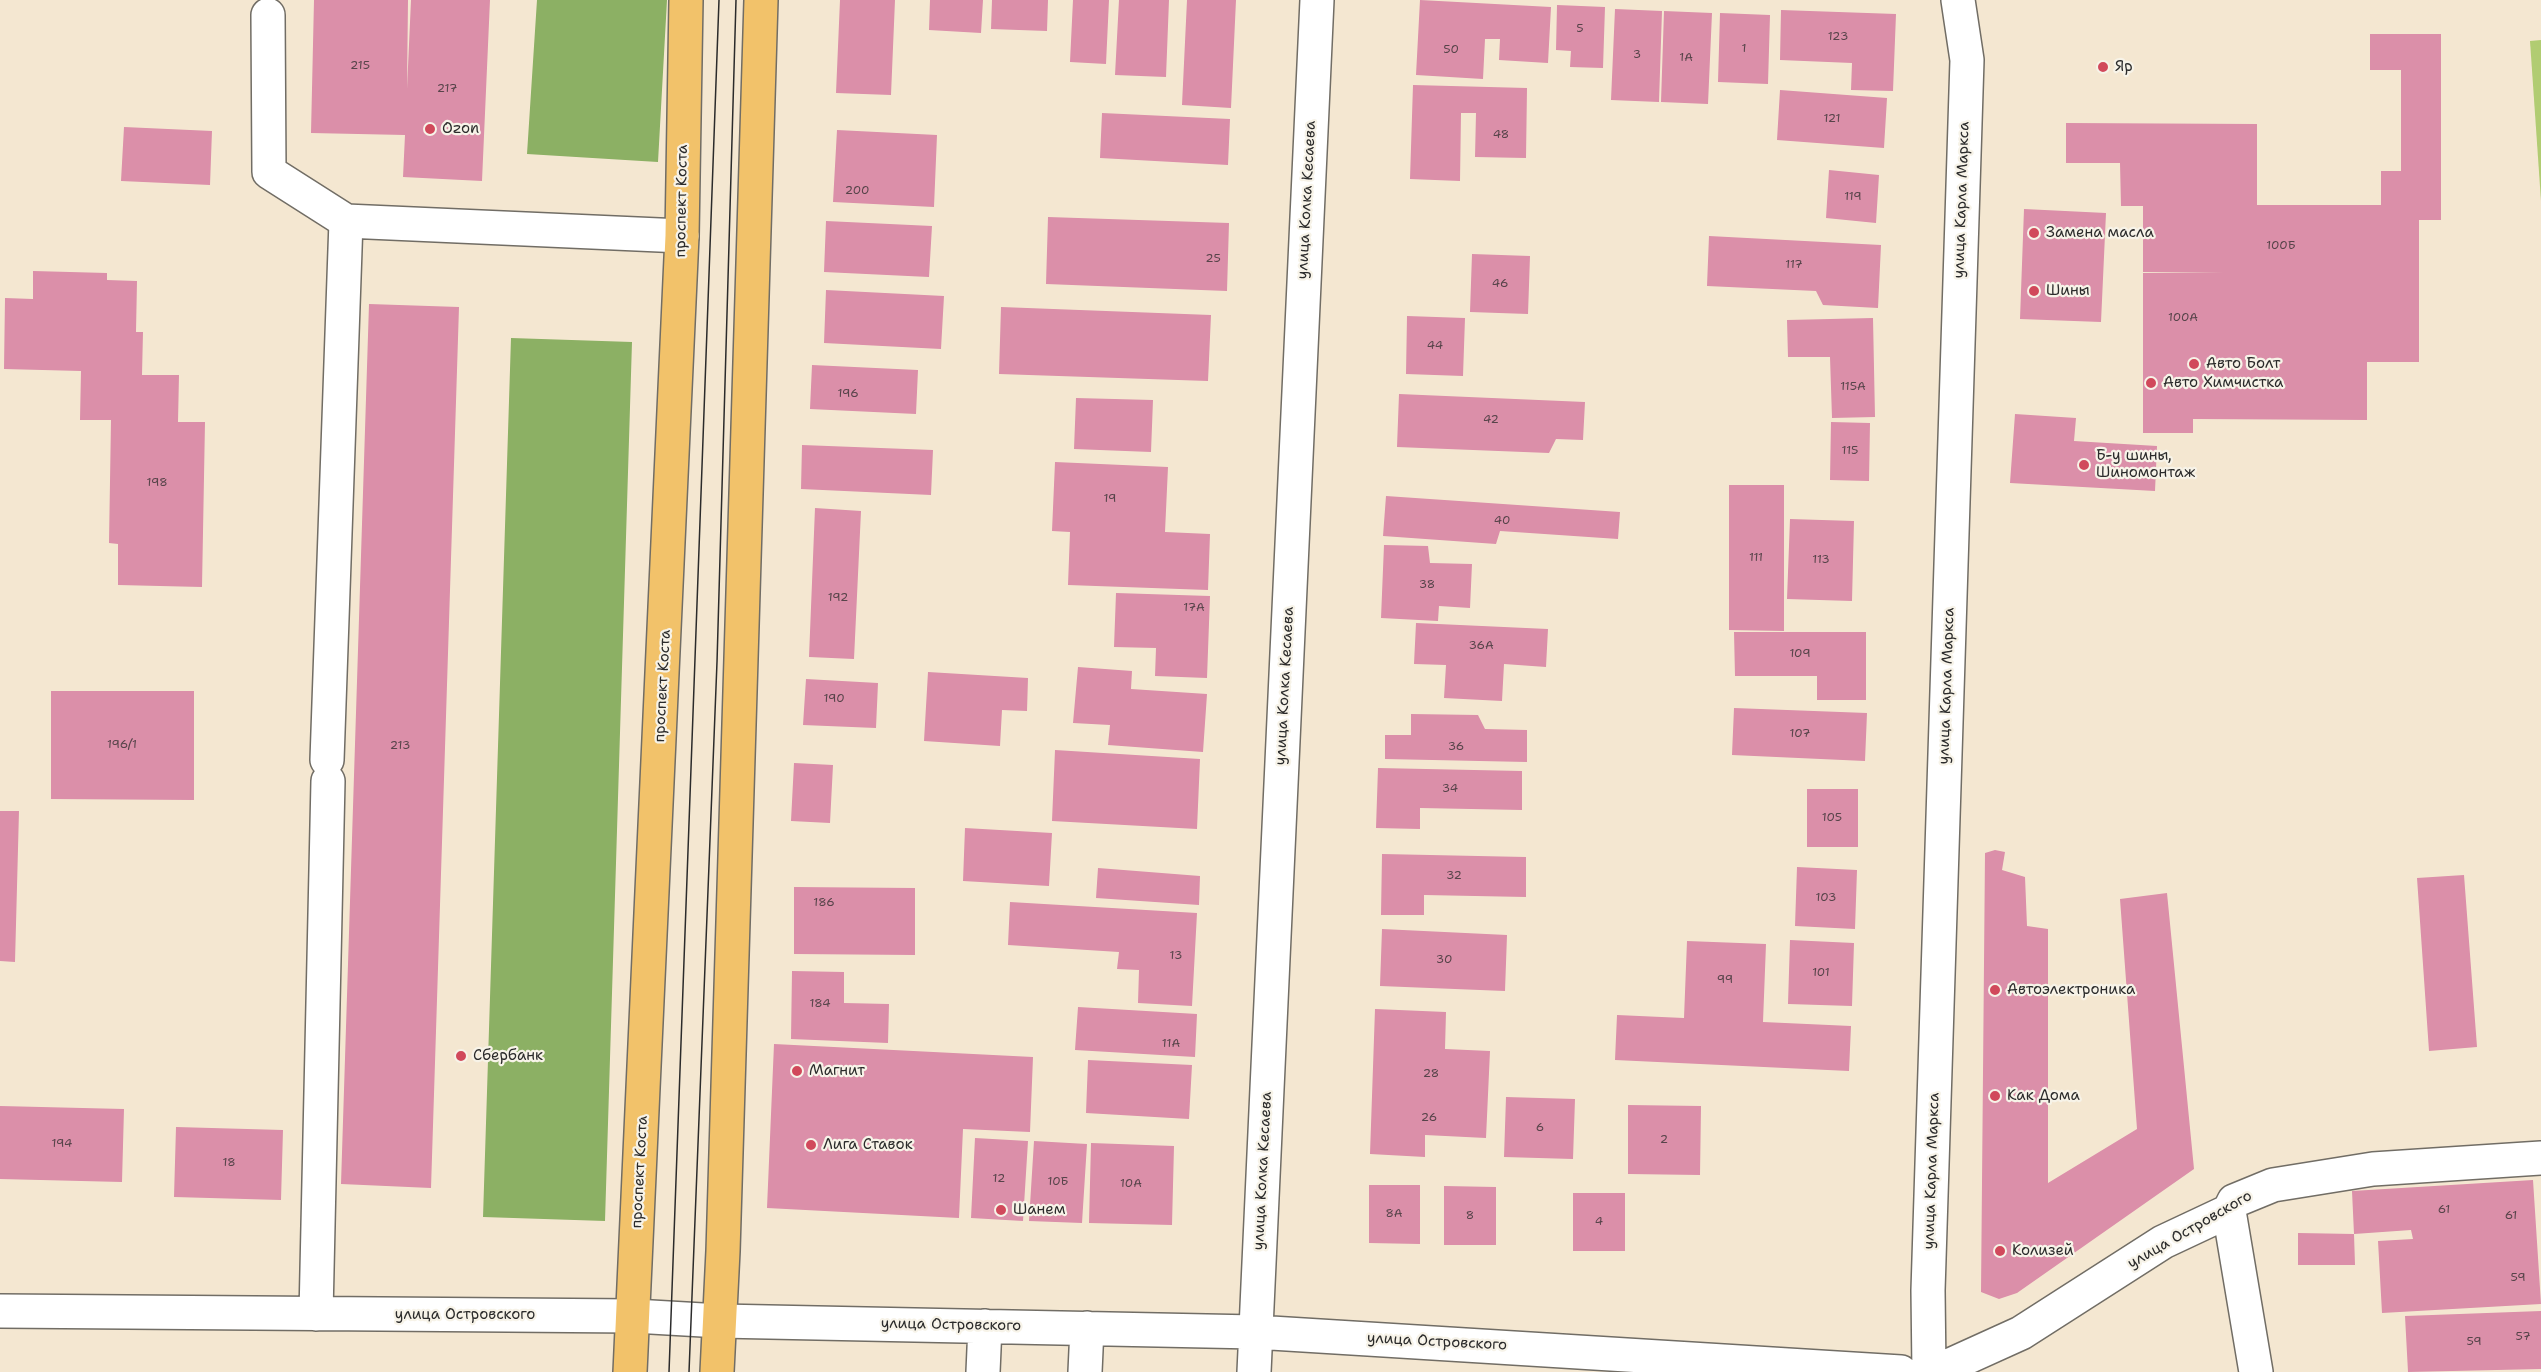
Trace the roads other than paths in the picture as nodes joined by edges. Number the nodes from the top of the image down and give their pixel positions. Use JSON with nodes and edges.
{"nodes":[{"id":1,"x":686,"y":0,"type":"edge"},
{"id":2,"x":761,"y":0,"type":"edge"},
{"id":3,"x":1317,"y":0,"type":"edge"},
{"id":4,"x":1958,"y":0,"type":"edge"},
{"id":5,"x":268,"y":15,"type":"dead end"},
{"id":6,"x":346,"y":221,"type":"junction"},
{"id":7,"x":682,"y":236,"type":"junction"},
{"id":8,"x":2541,"y":1158,"type":"edge"},
{"id":9,"x":2229,"y":1210,"type":"junction"},
{"id":10,"x":0,"y":1311,"type":"edge"},
{"id":11,"x":316,"y":1314,"type":"junction"},
{"id":12,"x":634,"y":1316,"type":"junction"},
{"id":13,"x":720,"y":1321,"type":"junction"},
{"id":14,"x":985,"y":1326,"type":"junction"},
{"id":15,"x":1087,"y":1328,"type":"junction"},
{"id":16,"x":1255,"y":1332,"type":"junction"},
{"id":17,"x":630,"y":1372,"type":"edge"},
{"id":18,"x":717,"y":1372,"type":"edge"},
{"id":19,"x":983,"y":1372,"type":"edge"},
{"id":20,"x":1085,"y":1372,"type":"edge"},
{"id":21,"x":1254,"y":1372,"type":"edge"},
{"id":22,"x":1901,"y":1372,"type":"edge"},
{"id":23,"x":1929,"y":1372,"type":"edge"},
{"id":24,"x":1935,"y":1372,"type":"edge"},
{"id":25,"x":2256,"y":1372,"type":"edge"}],
"edges":[{"from":1,"to":7,"type":"main road","name":"проспект Коста"},
{"from":2,"to":13,"type":"main road"},
{"from":3,"to":16,"type":"street","name":"улица Колка Кесаева"},
{"from":4,"to":23,"type":"street","name":"улица Карла Маркса"},
{"from":5,"to":6,"type":"street"},
{"from":6,"to":7,"type":"street"},
{"from":6,"to":11,"type":"street"},
{"from":7,"to":12,"type":"main road","name":"проспект Коста"},
{"from":8,"to":9,"type":"street","name":"улица Островского"},
{"from":9,"to":24,"type":"street","name":"улица Островского"},
{"from":9,"to":25,"type":"street"},
{"from":10,"to":11,"type":"street","name":"улица Островского"},
{"from":11,"to":12,"type":"street","name":"улица Островского"},
{"from":12,"to":13,"type":"street","name":"улица Островского"},
{"from":12,"to":17,"type":"main road","name":"проспект Коста"},
{"from":13,"to":14,"type":"street","name":"улица Островского"},
{"from":13,"to":18,"type":"main road"},
{"from":14,"to":15,"type":"street","name":"улица Островского"},
{"from":14,"to":19,"type":"street"},
{"from":15,"to":16,"type":"street","name":"улица Островского"},
{"from":15,"to":20,"type":"street"},
{"from":16,"to":21,"type":"street","name":"улица Колка Кесаева"},
{"from":16,"to":22,"type":"street","name":"улица Островского"}]}
